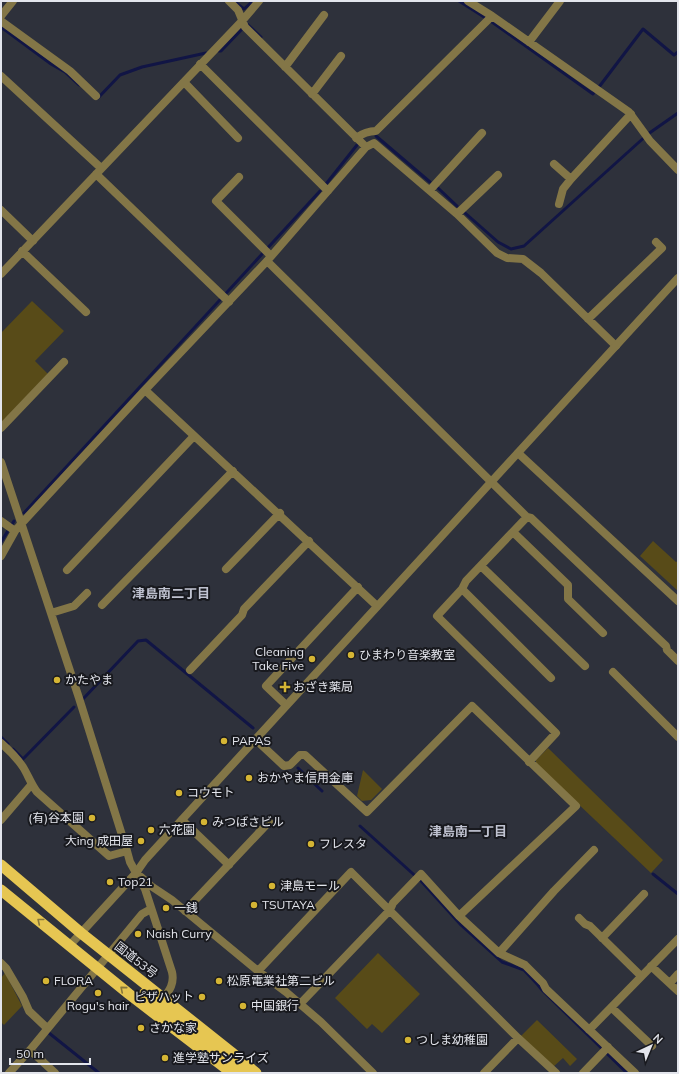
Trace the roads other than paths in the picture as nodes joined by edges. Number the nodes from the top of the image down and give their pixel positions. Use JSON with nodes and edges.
{"nodes":[{"id":1,"x":13,"y":1,"type":"edge"},
{"id":2,"x":229,"y":1,"type":"edge"},
{"id":3,"x":259,"y":1,"type":"edge"},
{"id":4,"x":468,"y":1,"type":"edge"},
{"id":5,"x":560,"y":1,"type":"edge"},
{"id":6,"x":324,"y":15,"type":"dead end"},
{"id":7,"x":1,"y":16,"type":"edge"},
{"id":8,"x":492,"y":16,"type":"junction"},
{"id":9,"x":1,"y":21,"type":"edge"},
{"id":10,"x":242,"y":21,"type":"junction"},
{"id":11,"x":529,"y":42,"type":"junction"},
{"id":12,"x":341,"y":56,"type":"dead end"},
{"id":13,"x":200,"y":64,"type":"junction"},
{"id":14,"x":285,"y":67,"type":"junction"},
{"id":15,"x":1,"y":76,"type":"edge"},
{"id":16,"x":184,"y":82,"type":"junction"},
{"id":17,"x":312,"y":94,"type":"junction"},
{"id":18,"x":96,"y":96,"type":"dead end"},
{"id":19,"x":631,"y":114,"type":"junction"},
{"id":20,"x":482,"y":133,"type":"dead end"},
{"id":21,"x":238,"y":138,"type":"dead end"},
{"id":22,"x":356,"y":138,"type":"junction"},
{"id":23,"x":366,"y":148,"type":"junction"},
{"id":24,"x":554,"y":164,"type":"dead end"},
{"id":25,"x":678,"y":170,"type":"edge"},
{"id":26,"x":98,"y":171,"type":"junction"},
{"id":27,"x":498,"y":175,"type":"dead end"},
{"id":28,"x":239,"y":177,"type":"dead end"},
{"id":29,"x":571,"y":179,"type":"junction"},
{"id":30,"x":430,"y":190,"type":"junction"},
{"id":31,"x":328,"y":191,"type":"junction"},
{"id":32,"x":559,"y":204,"type":"dead end"},
{"id":33,"x":1,"y":210,"type":"edge"},
{"id":34,"x":457,"y":214,"type":"junction"},
{"id":35,"x":33,"y":241,"type":"junction"},
{"id":36,"x":656,"y":242,"type":"dead end"},
{"id":37,"x":22,"y":251,"type":"junction"},
{"id":38,"x":267,"y":254,"type":"junction"},
{"id":39,"x":1,"y":274,"type":"edge"},
{"id":40,"x":678,"y":278,"type":"edge"},
{"id":41,"x":225,"y":299,"type":"junction"},
{"id":42,"x":86,"y":312,"type":"dead end"},
{"id":43,"x":588,"y":319,"type":"junction"},
{"id":44,"x":616,"y":346,"type":"junction"},
{"id":45,"x":64,"y":362,"type":"dead end"},
{"id":46,"x":145,"y":390,"type":"junction"},
{"id":47,"x":1,"y":428,"type":"edge"},
{"id":48,"x":194,"y":436,"type":"junction"},
{"id":49,"x":518,"y":453,"type":"junction"},
{"id":50,"x":1,"y":462,"type":"edge"},
{"id":51,"x":232,"y":472,"type":"junction"},
{"id":52,"x":492,"y":482,"type":"junction"},
{"id":53,"x":280,"y":514,"type":"junction"},
{"id":54,"x":527,"y":517,"type":"junction"},
{"id":55,"x":3,"y":523,"type":"edge"},
{"id":56,"x":21,"y":524,"type":"junction"},
{"id":57,"x":14,"y":531,"type":"junction"},
{"id":58,"x":513,"y":532,"type":"junction"},
{"id":59,"x":309,"y":541,"type":"junction"},
{"id":60,"x":1,"y":556,"type":"edge"},
{"id":61,"x":481,"y":566,"type":"junction"},
{"id":62,"x":226,"y":569,"type":"dead end"},
{"id":63,"x":67,"y":570,"type":"dead end"},
{"id":64,"x":358,"y":587,"type":"junction"},
{"id":65,"x":462,"y":589,"type":"junction"},
{"id":66,"x":87,"y":593,"type":"dead end"},
{"id":67,"x":678,"y":601,"type":"edge"},
{"id":68,"x":102,"y":605,"type":"dead end"},
{"id":69,"x":377,"y":606,"type":"junction"},
{"id":70,"x":51,"y":612,"type":"junction"},
{"id":71,"x":602,"y":633,"type":"dead end"},
{"id":72,"x":678,"y":660,"type":"edge"},
{"id":73,"x":585,"y":666,"type":"dead end"},
{"id":74,"x":190,"y":670,"type":"dead end"},
{"id":75,"x":613,"y":672,"type":"dead end"},
{"id":76,"x":551,"y":678,"type":"dead end"},
{"id":77,"x":286,"y":705,"type":"junction"},
{"id":78,"x":678,"y":737,"type":"edge"},
{"id":79,"x":256,"y":740,"type":"junction"},
{"id":80,"x":1,"y":743,"type":"edge"},
{"id":81,"x":529,"y":762,"type":"junction"},
{"id":82,"x":31,"y":785,"type":"junction"},
{"id":83,"x":1,"y":820,"type":"edge"},
{"id":84,"x":182,"y":820,"type":"junction"},
{"id":85,"x":269,"y":822,"type":"dead end"},
{"id":86,"x":594,"y":850,"type":"dead end"},
{"id":87,"x":127,"y":851,"type":"junction"},
{"id":88,"x":1,"y":865,"type":"edge"},
{"id":89,"x":229,"y":865,"type":"junction"},
{"id":90,"x":136,"y":873,"type":"junction"},
{"id":91,"x":1,"y":874,"type":"edge"},
{"id":92,"x":1,"y":890,"type":"edge"},
{"id":93,"x":644,"y":894,"type":"dead end"},
{"id":94,"x":151,"y":909,"type":"junction"},
{"id":95,"x":390,"y":910,"type":"junction"},
{"id":96,"x":185,"y":911,"type":"junction"},
{"id":97,"x":459,"y":916,"type":"junction"},
{"id":98,"x":579,"y":918,"type":"dead end"},
{"id":99,"x":602,"y":938,"type":"junction"},
{"id":100,"x":76,"y":939,"type":"junction"},
{"id":101,"x":678,"y":939,"type":"edge"},
{"id":102,"x":499,"y":953,"type":"junction"},
{"id":103,"x":103,"y":961,"type":"junction"},
{"id":104,"x":1,"y":963,"type":"edge"},
{"id":105,"x":651,"y":966,"type":"junction"},
{"id":106,"x":258,"y":971,"type":"junction"},
{"id":107,"x":678,"y":974,"type":"edge"},
{"id":108,"x":641,"y":976,"type":"junction"},
{"id":109,"x":670,"y":983,"type":"junction"},
{"id":110,"x":678,"y":991,"type":"edge"},
{"id":111,"x":161,"y":1001,"type":"junction"},
{"id":112,"x":300,"y":1004,"type":"junction"},
{"id":113,"x":612,"y":1008,"type":"junction"},
{"id":114,"x":47,"y":1028,"type":"junction"},
{"id":115,"x":589,"y":1030,"type":"junction"},
{"id":116,"x":518,"y":1038,"type":"junction"},
{"id":117,"x":652,"y":1046,"type":"dead end"},
{"id":118,"x":30,"y":1050,"type":"junction"},
{"id":119,"x":606,"y":1050,"type":"junction"},
{"id":120,"x":9,"y":1073,"type":"edge"},
{"id":121,"x":55,"y":1073,"type":"edge"},
{"id":122,"x":232,"y":1073,"type":"edge"},
{"id":123,"x":244,"y":1073,"type":"edge"},
{"id":124,"x":256,"y":1073,"type":"edge"},
{"id":125,"x":372,"y":1073,"type":"edge"},
{"id":126,"x":484,"y":1073,"type":"edge"},
{"id":127,"x":556,"y":1073,"type":"edge"},
{"id":128,"x":583,"y":1073,"type":"edge"},
{"id":129,"x":635,"y":1073,"type":"edge"}],
"edges":[{"from":1,"to":7,"type":"street"},
{"from":2,"to":10,"type":"street"},
{"from":3,"to":10,"type":"street"},
{"from":4,"to":8,"type":"street"},
{"from":5,"to":11,"type":"street"},
{"from":6,"to":14,"type":"street"},
{"from":8,"to":11,"type":"street"},
{"from":8,"to":22,"type":"street"},
{"from":9,"to":18,"type":"street"},
{"from":10,"to":13,"type":"street"},
{"from":10,"to":14,"type":"street"},
{"from":11,"to":19,"type":"street"},
{"from":12,"to":17,"type":"street"},
{"from":13,"to":16,"type":"street"},
{"from":13,"to":31,"type":"street"},
{"from":14,"to":17,"type":"street"},
{"from":15,"to":26,"type":"street"},
{"from":16,"to":21,"type":"street"},
{"from":16,"to":26,"type":"street"},
{"from":17,"to":22,"type":"street"},
{"from":19,"to":25,"type":"street"},
{"from":19,"to":29,"type":"street"},
{"from":20,"to":30,"type":"street"},
{"from":22,"to":23,"type":"street"},
{"from":23,"to":30,"type":"street"},
{"from":23,"to":31,"type":"street"},
{"from":24,"to":29,"type":"street"},
{"from":26,"to":35,"type":"street"},
{"from":26,"to":41,"type":"street"},
{"from":27,"to":34,"type":"street"},
{"from":28,"to":38,"type":"street"},
{"from":29,"to":32,"type":"street"},
{"from":30,"to":34,"type":"street"},
{"from":31,"to":38,"type":"street"},
{"from":33,"to":35,"type":"street"},
{"from":34,"to":43,"type":"street"},
{"from":35,"to":37,"type":"street"},
{"from":36,"to":43,"type":"street"},
{"from":37,"to":39,"type":"street"},
{"from":37,"to":42,"type":"street"},
{"from":38,"to":41,"type":"street"},
{"from":38,"to":52,"type":"street"},
{"from":40,"to":44,"type":"street"},
{"from":41,"to":46,"type":"street"},
{"from":43,"to":44,"type":"street"},
{"from":44,"to":49,"type":"street"},
{"from":45,"to":47,"type":"street"},
{"from":46,"to":48,"type":"street"},
{"from":46,"to":56,"type":"street"},
{"from":48,"to":51,"type":"street"},
{"from":48,"to":63,"type":"street"},
{"from":49,"to":52,"type":"street"},
{"from":49,"to":67,"type":"street"},
{"from":50,"to":56,"type":"street"},
{"from":51,"to":53,"type":"street"},
{"from":51,"to":68,"type":"street"},
{"from":52,"to":54,"type":"street"},
{"from":52,"to":69,"type":"street"},
{"from":53,"to":59,"type":"street"},
{"from":53,"to":62,"type":"street"},
{"from":54,"to":58,"type":"street"},
{"from":54,"to":72,"type":"street"},
{"from":55,"to":57,"type":"street"},
{"from":56,"to":57,"type":"street"},
{"from":56,"to":70,"type":"street"},
{"from":57,"to":60,"type":"street"},
{"from":58,"to":61,"type":"street"},
{"from":58,"to":71,"type":"street"},
{"from":59,"to":64,"type":"street"},
{"from":59,"to":74,"type":"street"},
{"from":61,"to":65,"type":"street"},
{"from":61,"to":73,"type":"street"},
{"from":64,"to":69,"type":"street"},
{"from":64,"to":77,"type":"street"},
{"from":65,"to":76,"type":"street"},
{"from":65,"to":81,"type":"street"},
{"from":66,"to":70,"type":"street"},
{"from":69,"to":77,"type":"street"},
{"from":70,"to":87,"type":"street"},
{"from":75,"to":78,"type":"street"},
{"from":77,"to":79,"type":"street"},
{"from":79,"to":81,"type":"street"},
{"from":79,"to":84,"type":"street"},
{"from":80,"to":82,"type":"street"},
{"from":81,"to":97,"type":"street"},
{"from":82,"to":83,"type":"street"},
{"from":82,"to":87,"type":"street"},
{"from":84,"to":89,"type":"street"},
{"from":84,"to":90,"type":"street"},
{"from":85,"to":89,"type":"street"},
{"from":86,"to":102,"type":"street"},
{"from":87,"to":90,"type":"street"},
{"from":88,"to":100,"type":"highway","name":"国道53号"},
{"from":89,"to":96,"type":"street"},
{"from":90,"to":94,"type":"street"},
{"from":90,"to":96,"type":"street"},
{"from":90,"to":100,"type":"street"},
{"from":91,"to":100,"type":"highway"},
{"from":100,"to":92,"type":"highway","name":"国道53号","one_way":true},
{"from":93,"to":99,"type":"street"},
{"from":94,"to":103,"type":"street"},
{"from":94,"to":111,"type":"street"},
{"from":95,"to":97,"type":"street"},
{"from":95,"to":106,"type":"street"},
{"from":95,"to":112,"type":"street"},
{"from":95,"to":116,"type":"street"},
{"from":96,"to":106,"type":"street"},
{"from":97,"to":102,"type":"street"},
{"from":98,"to":99,"type":"street"},
{"from":99,"to":108,"type":"street"},
{"from":100,"to":103,"type":"highway","name":"国道53号"},
{"from":100,"to":103,"type":"highway","name":"国道53号"},
{"from":101,"to":105,"type":"street"},
{"from":102,"to":115,"type":"street"},
{"from":103,"to":111,"type":"highway"},
{"from":103,"to":114,"type":"street"},
{"from":122,"to":103,"type":"highway","name":"国道53号","one_way":true},
{"from":104,"to":114,"type":"street"},
{"from":105,"to":108,"type":"street"},
{"from":105,"to":109,"type":"street"},
{"from":106,"to":112,"type":"street"},
{"from":107,"to":109,"type":"street"},
{"from":108,"to":113,"type":"street"},
{"from":109,"to":110,"type":"street"},
{"from":111,"to":123,"type":"highway"},
{"from":111,"to":124,"type":"highway"},
{"from":112,"to":125,"type":"street"},
{"from":113,"to":115,"type":"street"},
{"from":113,"to":117,"type":"street"},
{"from":114,"to":118,"type":"street"},
{"from":115,"to":119,"type":"street"},
{"from":116,"to":126,"type":"street"},
{"from":116,"to":127,"type":"street"},
{"from":118,"to":120,"type":"street"},
{"from":118,"to":121,"type":"street"},
{"from":119,"to":128,"type":"street"},
{"from":119,"to":129,"type":"street"}]}
